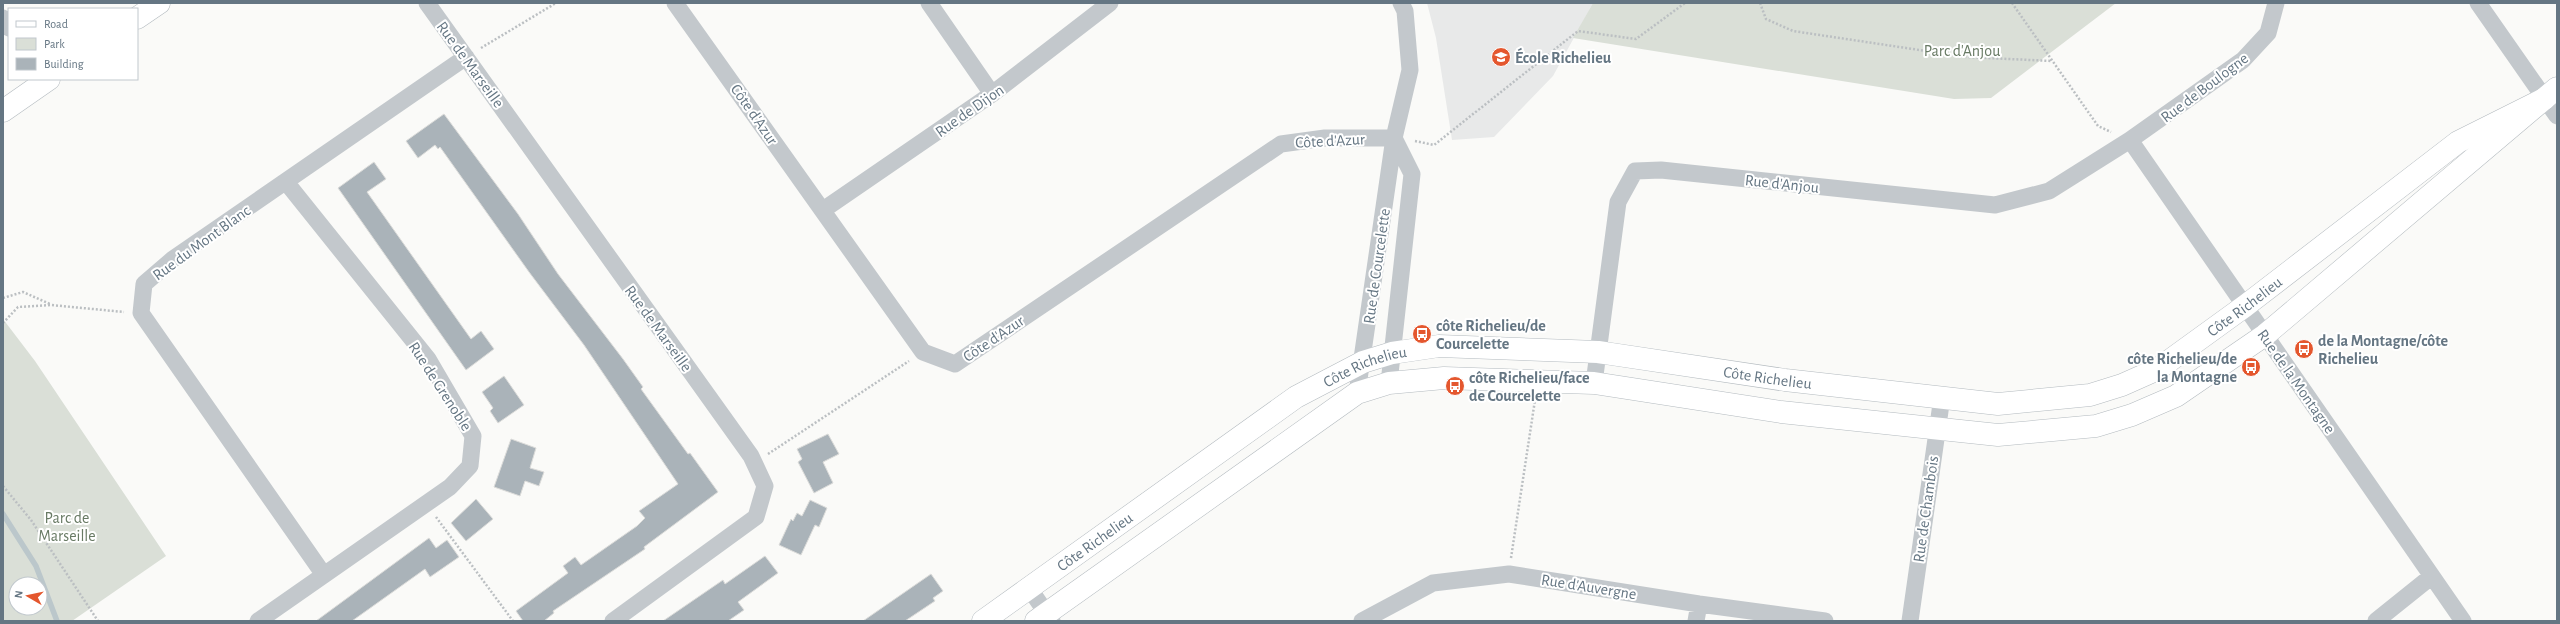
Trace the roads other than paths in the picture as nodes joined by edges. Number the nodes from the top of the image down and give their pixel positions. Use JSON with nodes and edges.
{"nodes":[{"id":1,"x":159,"y":3,"type":"edge"},
{"id":2,"x":427,"y":3,"type":"edge"},
{"id":3,"x":675,"y":3,"type":"edge"},
{"id":4,"x":929,"y":3,"type":"edge"},
{"id":5,"x":1110,"y":3,"type":"edge"},
{"id":6,"x":1401,"y":3,"type":"edge"},
{"id":7,"x":2276,"y":3,"type":"edge"},
{"id":8,"x":2478,"y":3,"type":"edge"},
{"id":9,"x":138,"y":17,"type":"edge"},
{"id":10,"x":466,"y":57,"type":"junction"},
{"id":11,"x":43,"y":81,"type":"edge"},
{"id":12,"x":2550,"y":93,"type":"edge"},
{"id":13,"x":992,"y":94,"type":"junction"},
{"id":14,"x":3,"y":111,"type":"edge"},
{"id":15,"x":2557,"y":116,"type":"edge"},
{"id":16,"x":1394,"y":138,"type":"junction"},
{"id":17,"x":2130,"y":140,"type":"junction"},
{"id":18,"x":286,"y":182,"type":"junction"},
{"id":19,"x":823,"y":210,"type":"junction"},
{"id":20,"x":2245,"y":306,"type":"junction"},
{"id":21,"x":2265,"y":335,"type":"junction"},
{"id":22,"x":1598,"y":352,"type":"junction"},
{"id":23,"x":1392,"y":354,"type":"junction"},
{"id":24,"x":1363,"y":362,"type":"junction"},
{"id":25,"x":1389,"y":383,"type":"junction"},
{"id":26,"x":1594,"y":383,"type":"junction"},
{"id":27,"x":1357,"y":393,"type":"junction"},
{"id":28,"x":1942,"y":397,"type":"junction"},
{"id":29,"x":1936,"y":428,"type":"junction"},
{"id":30,"x":324,"y":575,"type":"junction"},
{"id":31,"x":2432,"y":576,"type":"junction"},
{"id":32,"x":1029,"y":588,"type":"junction"},
{"id":33,"x":1699,"y":604,"type":"junction"},
{"id":34,"x":1045,"y":618,"type":"edge"},
{"id":35,"x":258,"y":621,"type":"edge"},
{"id":36,"x":613,"y":621,"type":"edge"},
{"id":37,"x":983,"y":621,"type":"edge"},
{"id":38,"x":1362,"y":621,"type":"edge"},
{"id":39,"x":1696,"y":621,"type":"edge"},
{"id":40,"x":1825,"y":621,"type":"edge"},
{"id":41,"x":1910,"y":621,"type":"edge"},
{"id":42,"x":2376,"y":621,"type":"edge"},
{"id":43,"x":2464,"y":621,"type":"edge"}],
"edges":[{"from":1,"to":9,"type":"street"},
{"from":2,"to":10,"type":"street","name":"Rue de Marseille"},
{"from":3,"to":19,"type":"street","name":"Côte d'Azur"},
{"from":4,"to":13,"type":"street"},
{"from":5,"to":13,"type":"street","name":"Rue de Dijon"},
{"from":6,"to":16,"type":"street","name":"Rue de Courcelette"},
{"from":7,"to":17,"type":"street","name":"Rue de Boulogne"},
{"from":8,"to":12,"type":"street"},
{"from":10,"to":18,"type":"street","name":"Rue du Mont Blanc"},
{"from":10,"to":36,"type":"street","name":"Rue de Marseille"},
{"from":11,"to":14,"type":"street"},
{"from":12,"to":15,"type":"street"},
{"from":12,"to":20,"type":"street","name":"Côte Richelieu"},
{"from":12,"to":21,"type":"street","name":"Côte Richelieu"},
{"from":13,"to":19,"type":"street","name":"Rue de Dijon"},
{"from":16,"to":19,"type":"street","name":"Côte d'Azur"},
{"from":16,"to":23,"type":"street","name":"Rue de Courcelette"},
{"from":16,"to":24,"type":"street","name":"Rue de Courcelette"},
{"from":17,"to":20,"type":"street","name":"Rue de la Montagne"},
{"from":17,"to":22,"type":"street","name":"Rue d'Anjou"},
{"from":18,"to":30,"type":"street","name":"Rue du Mont Blanc"},
{"from":18,"to":30,"type":"street","name":"Rue de Grenoble"},
{"from":20,"to":21,"type":"street","name":"Rue de la Montagne"},
{"from":20,"to":28,"type":"street","name":"Côte Richelieu"},
{"from":21,"to":29,"type":"street","name":"Côte Richelieu"},
{"from":21,"to":31,"type":"street","name":"Rue de la Montagne"},
{"from":22,"to":23,"type":"street","name":"Côte Richelieu"},
{"from":22,"to":26,"type":"street","name":"Rue d'Anjou"},
{"from":22,"to":28,"type":"street","name":"Côte Richelieu"},
{"from":23,"to":24,"type":"street","name":"Côte Richelieu"},
{"from":23,"to":25,"type":"street","name":"Rue de Courcelette"},
{"from":24,"to":27,"type":"street","name":"Rue de Courcelette"},
{"from":24,"to":32,"type":"street","name":"Côte Richelieu"},
{"from":25,"to":26,"type":"street","name":"Côte Richelieu"},
{"from":25,"to":27,"type":"street","name":"Côte Richelieu"},
{"from":26,"to":29,"type":"street","name":"Côte Richelieu"},
{"from":27,"to":34,"type":"street","name":"Côte Richelieu"},
{"from":28,"to":29,"type":"street","name":"Rue de Chambois"},
{"from":29,"to":41,"type":"street","name":"Rue de Chambois"},
{"from":30,"to":35,"type":"street","name":"Rue de Grenoble"},
{"from":31,"to":42,"type":"street"},
{"from":31,"to":43,"type":"street","name":"Rue de la Montagne"},
{"from":32,"to":34,"type":"street"},
{"from":32,"to":37,"type":"street","name":"Côte Richelieu"},
{"from":33,"to":38,"type":"street","name":"Rue d'Auvergne"},
{"from":33,"to":39,"type":"street"},
{"from":33,"to":40,"type":"street","name":"Rue d'Auvergne"}]}
